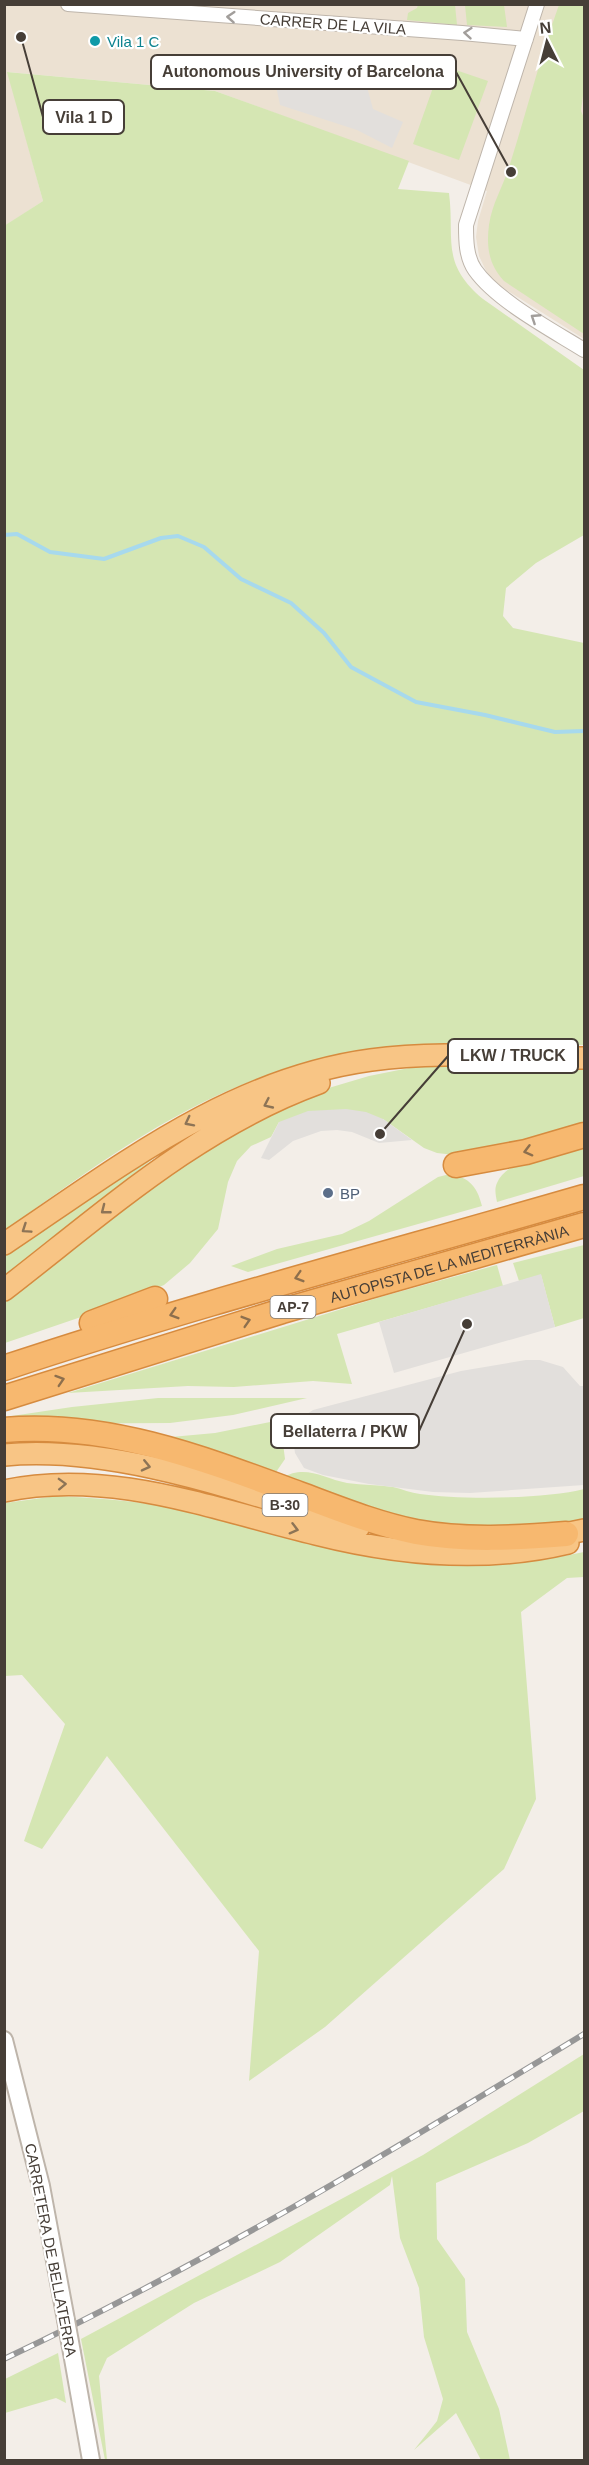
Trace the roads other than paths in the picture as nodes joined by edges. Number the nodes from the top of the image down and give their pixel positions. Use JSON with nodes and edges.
{"nodes":[{"id":1,"x":68,"y":4,"type":"edge"},
{"id":2,"x":537,"y":4,"type":"edge"},
{"id":3,"x":526,"y":39,"type":"junction"},
{"id":4,"x":585,"y":350,"type":"edge"},
{"id":5,"x":488,"y":1057,"type":"junction"},
{"id":6,"x":585,"y":1058,"type":"edge"},
{"id":7,"x":585,"y":1135,"type":"edge"},
{"id":8,"x":456,"y":1165,"type":"dead end"},
{"id":9,"x":585,"y":1184,"type":"edge"},
{"id":10,"x":585,"y":1197,"type":"edge"},
{"id":11,"x":585,"y":1225,"type":"edge"},
{"id":12,"x":4,"y":1244,"type":"edge"},
{"id":13,"x":328,"y":1268,"type":"junction"},
{"id":14,"x":4,"y":1290,"type":"edge"},
{"id":15,"x":154,"y":1299,"type":"dead end"},
{"id":16,"x":4,"y":1361,"type":"edge"},
{"id":17,"x":4,"y":1368,"type":"edge"},
{"id":18,"x":4,"y":1398,"type":"edge"},
{"id":19,"x":4,"y":1430,"type":"edge"},
{"id":20,"x":4,"y":1455,"type":"edge"},
{"id":21,"x":4,"y":1491,"type":"edge"},
{"id":22,"x":578,"y":1534,"type":"edge"},
{"id":23,"x":4,"y":2040,"type":"edge"},
{"id":24,"x":91,"y":2460,"type":"edge"}],
"edges":[{"from":3,"to":1,"type":"street","name":"CARRER DE LA VILA","one_way":true},
{"from":2,"to":3,"type":"street"},
{"from":4,"to":3,"type":"street","one_way":true},
{"from":5,"to":6,"type":"highway"},
{"from":5,"to":12,"type":"highway","one_way":true},
{"from":5,"to":14,"type":"highway","one_way":true},
{"from":7,"to":8,"type":"highway","one_way":true},
{"from":9,"to":13,"type":"highway"},
{"from":10,"to":13,"type":"highway","name":"AUTOPISTA DE LA MEDITERRÀNIA","number":"AP-7"},
{"from":18,"to":11,"type":"highway","name":"AUTOPISTA DE LA MEDITERRÀNIA","number":"AP-7","one_way":true},
{"from":13,"to":17,"type":"highway","name":"AUTOPISTA DE LA MEDITERRÀNIA","number":"AP-7","one_way":true},
{"from":15,"to":16,"type":"highway"},
{"from":19,"to":22,"type":"highway"},
{"from":20,"to":22,"type":"highway","number":"B-30","one_way":true},
{"from":21,"to":22,"type":"highway","one_way":true},
{"from":23,"to":24,"type":"street","name":"CARRETERA DE BELLATERRA","bridge":true}]}
